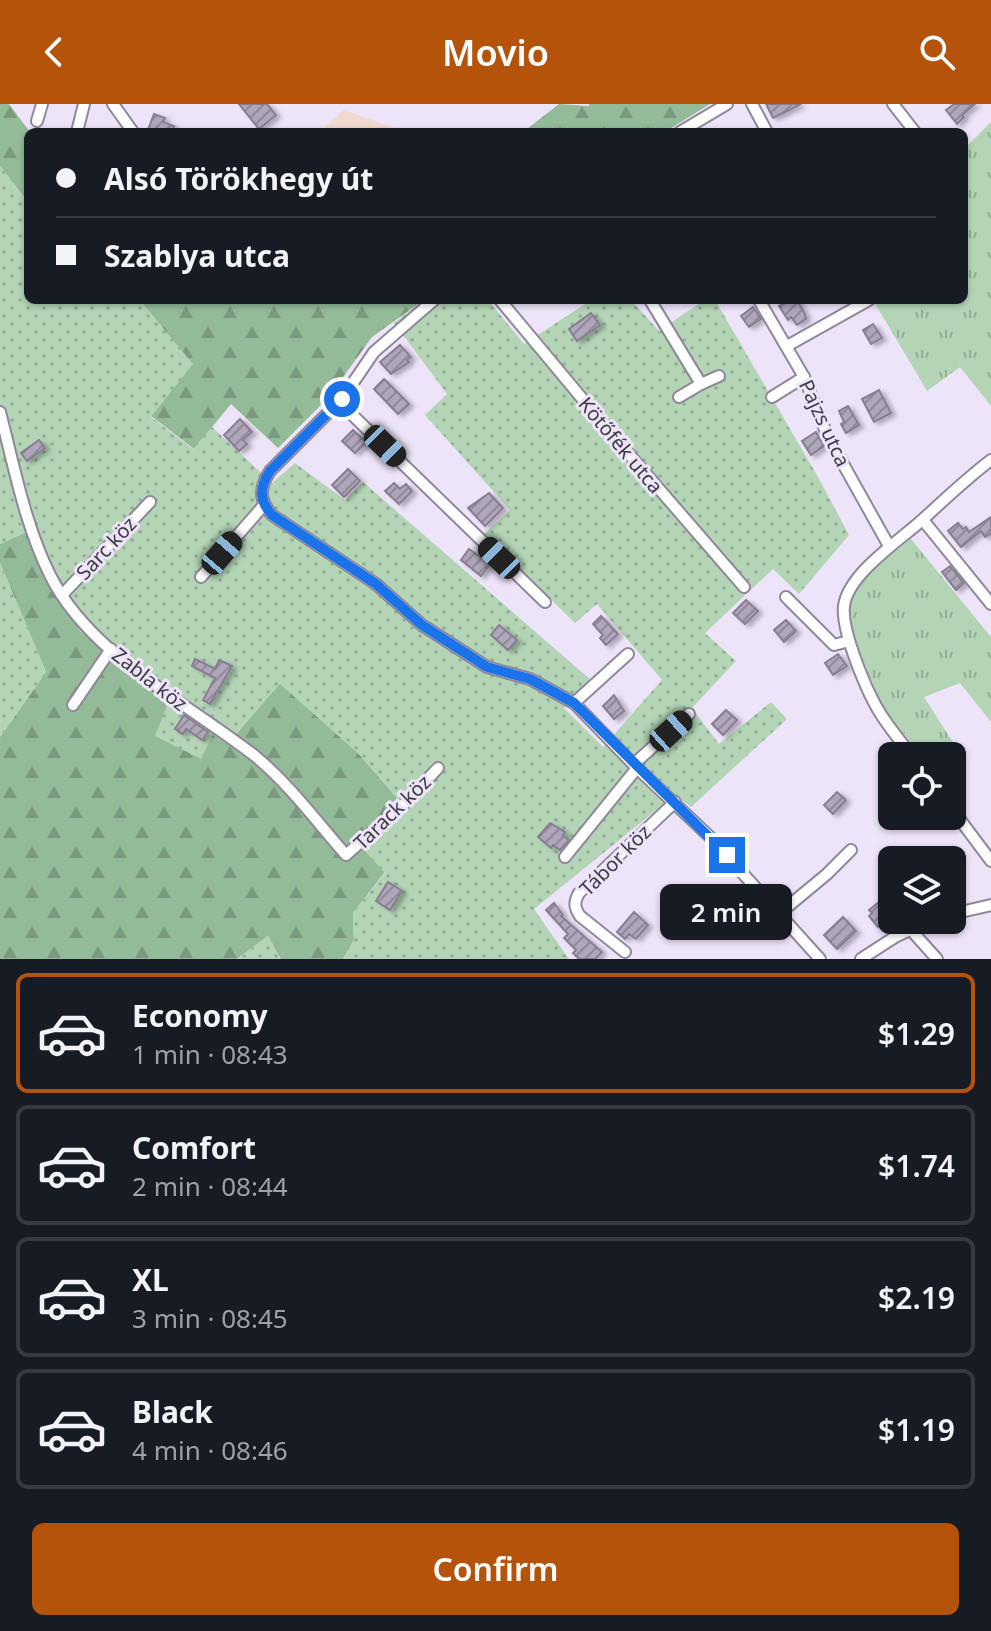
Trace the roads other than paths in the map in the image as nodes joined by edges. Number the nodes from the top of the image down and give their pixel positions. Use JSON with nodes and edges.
{"nodes":[{"id":1,"x":42,"y":104,"type":"edge"},
{"id":2,"x":84,"y":104,"type":"edge"},
{"id":3,"x":113,"y":104,"type":"edge"},
{"id":4,"x":727,"y":104,"type":"edge"},
{"id":5,"x":752,"y":104,"type":"edge"},
{"id":6,"x":893,"y":104,"type":"edge"},
{"id":7,"x":122,"y":117,"type":"junction"},
{"id":8,"x":37,"y":121,"type":"dead end"},
{"id":9,"x":78,"y":128,"type":"edge"},
{"id":10,"x":120,"y":128,"type":"edge"},
{"id":11,"x":130,"y":128,"type":"edge"},
{"id":12,"x":692,"y":128,"type":"edge"},
{"id":13,"x":765,"y":128,"type":"edge"},
{"id":14,"x":912,"y":128,"type":"edge"},
{"id":15,"x":429,"y":304,"type":"edge"},
{"id":16,"x":503,"y":304,"type":"edge"},
{"id":17,"x":652,"y":304,"type":"edge"},
{"id":18,"x":761,"y":304,"type":"edge"},
{"id":19,"x":862,"y":304,"type":"edge"},
{"id":20,"x":787,"y":346,"type":"junction"},
{"id":21,"x":719,"y":376,"type":"dead end"},
{"id":22,"x":804,"y":377,"type":"junction"},
{"id":23,"x":701,"y":384,"type":"junction"},
{"id":24,"x":679,"y":397,"type":"dead end"},
{"id":25,"x":772,"y":397,"type":"dead end"},
{"id":26,"x":339,"y":402,"type":"junction"},
{"id":27,"x":0,"y":412,"type":"edge"},
{"id":28,"x":991,"y":460,"type":"edge"},
{"id":29,"x":150,"y":502,"type":"dead end"},
{"id":30,"x":264,"y":505,"type":"junction"},
{"id":31,"x":923,"y":520,"type":"junction"},
{"id":32,"x":889,"y":546,"type":"junction"},
{"id":33,"x":201,"y":577,"type":"dead end"},
{"id":34,"x":744,"y":587,"type":"dead end"},
{"id":35,"x":62,"y":595,"type":"junction"},
{"id":36,"x":786,"y":597,"type":"dead end"},
{"id":37,"x":545,"y":602,"type":"dead end"},
{"id":38,"x":991,"y":604,"type":"edge"},
{"id":39,"x":849,"y":641,"type":"junction"},
{"id":40,"x":111,"y":649,"type":"junction"},
{"id":41,"x":628,"y":654,"type":"dead end"},
{"id":42,"x":574,"y":703,"type":"junction"},
{"id":43,"x":73,"y":705,"type":"dead end"},
{"id":44,"x":689,"y":714,"type":"dead end"},
{"id":45,"x":901,"y":742,"type":"edge"},
{"id":46,"x":636,"y":766,"type":"junction"},
{"id":47,"x":438,"y":768,"type":"dead end"},
{"id":48,"x":675,"y":802,"type":"junction"},
{"id":49,"x":966,"y":828,"type":"edge"},
{"id":50,"x":851,"y":850,"type":"dead end"},
{"id":51,"x":346,"y":855,"type":"joint"},
{"id":52,"x":565,"y":857,"type":"dead end"},
{"id":53,"x":991,"y":861,"type":"edge"},
{"id":54,"x":991,"y":905,"type":"edge"},
{"id":55,"x":966,"y":911,"type":"edge"},
{"id":56,"x":780,"y":913,"type":"junction"},
{"id":57,"x":904,"y":934,"type":"edge"},
{"id":58,"x":915,"y":934,"type":"edge"},
{"id":59,"x":625,"y":952,"type":"dead end"},
{"id":60,"x":820,"y":959,"type":"edge"},
{"id":61,"x":861,"y":959,"type":"edge"},
{"id":62,"x":937,"y":959,"type":"edge"}],
"edges":[{"from":1,"to":8,"type":"street"},
{"from":2,"to":9,"type":"street"},
{"from":3,"to":7,"type":"street"},
{"from":4,"to":12,"type":"street"},
{"from":5,"to":13,"type":"street"},
{"from":6,"to":14,"type":"street"},
{"from":7,"to":10,"type":"street"},
{"from":7,"to":11,"type":"street"},
{"from":15,"to":26,"type":"street"},
{"from":16,"to":34,"type":"street","name":"Kötőfék utca"},
{"from":17,"to":23,"type":"street"},
{"from":18,"to":20,"type":"street","name":"Pajzs utca"},
{"from":19,"to":20,"type":"street"},
{"from":20,"to":22,"type":"street","name":"Pajzs utca"},
{"from":21,"to":23,"type":"street"},
{"from":22,"to":25,"type":"street"},
{"from":22,"to":32,"type":"street","name":"Pajzs utca"},
{"from":23,"to":24,"type":"street"},
{"from":26,"to":30,"type":"street"},
{"from":26,"to":37,"type":"street"},
{"from":27,"to":35,"type":"street","name":"Zabla köz"},
{"from":28,"to":31,"type":"street"},
{"from":29,"to":35,"type":"street","name":"Sarc köz"},
{"from":30,"to":33,"type":"street"},
{"from":30,"to":42,"type":"street"},
{"from":31,"to":32,"type":"street"},
{"from":31,"to":38,"type":"street"},
{"from":32,"to":39,"type":"street"},
{"from":35,"to":40,"type":"street","name":"Zabla köz"},
{"from":36,"to":39,"type":"street"},
{"from":39,"to":45,"type":"street"},
{"from":40,"to":43,"type":"street"},
{"from":40,"to":51,"type":"street","name":"Zabla köz"},
{"from":41,"to":42,"type":"street"},
{"from":42,"to":46,"type":"street"},
{"from":44,"to":46,"type":"street"},
{"from":46,"to":48,"type":"street"},
{"from":46,"to":52,"type":"street"},
{"from":47,"to":51,"type":"street","name":"Tarack köz"},
{"from":48,"to":56,"type":"street"},
{"from":48,"to":59,"type":"street","name":"Tábor köz"},
{"from":49,"to":53,"type":"street"},
{"from":50,"to":56,"type":"street"},
{"from":54,"to":55,"type":"street"},
{"from":56,"to":60,"type":"street"},
{"from":57,"to":61,"type":"street"},
{"from":58,"to":62,"type":"street"}]}
